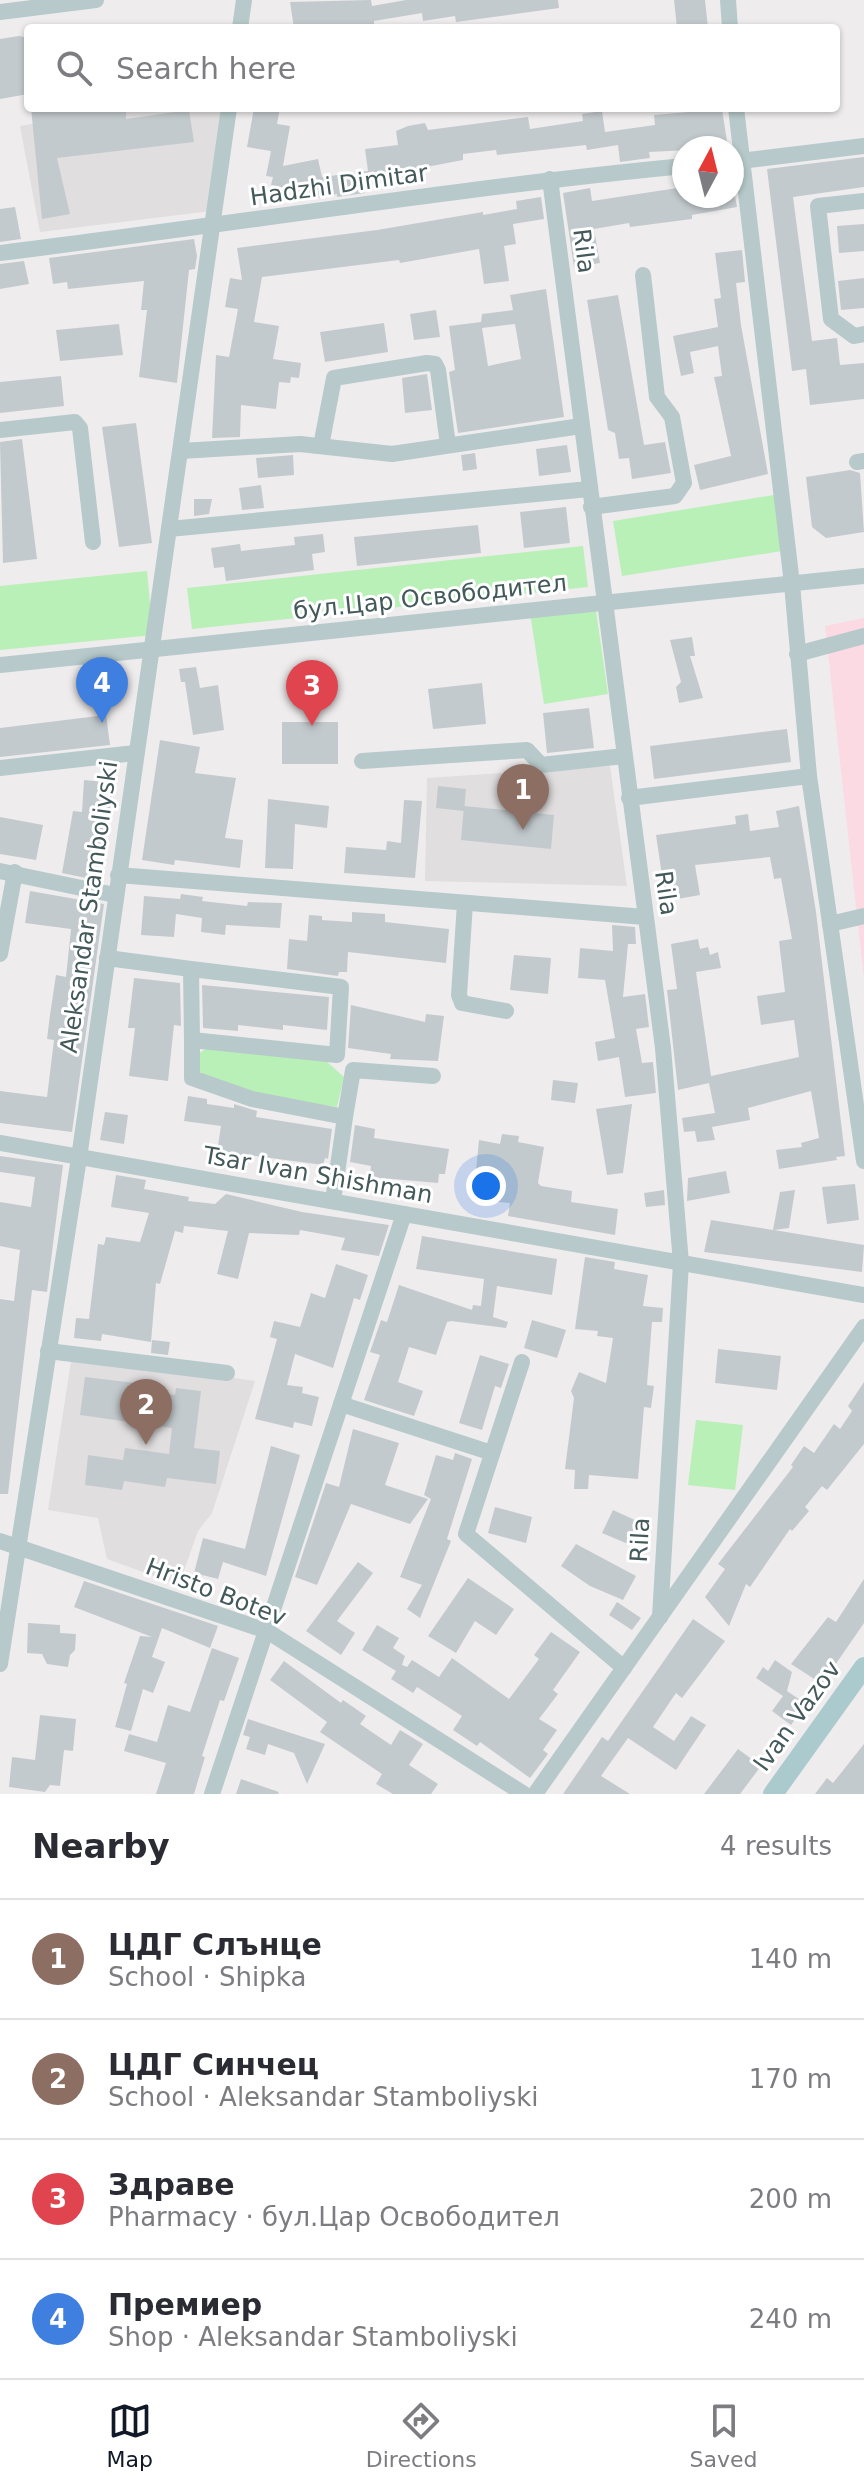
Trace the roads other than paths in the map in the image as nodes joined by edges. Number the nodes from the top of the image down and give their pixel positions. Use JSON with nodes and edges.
{"nodes":[{"id":1,"x":96,"y":0,"type":"edge"},
{"id":2,"x":244,"y":0,"type":"edge"},
{"id":3,"x":728,"y":0,"type":"edge"},
{"id":4,"x":0,"y":12,"type":"edge"},
{"id":5,"x":241,"y":24,"type":"edge"},
{"id":6,"x":730,"y":24,"type":"edge"},
{"id":7,"x":228,"y":112,"type":"edge"},
{"id":8,"x":736,"y":112,"type":"edge"},
{"id":9,"x":736,"y":136,"type":"edge"},
{"id":10,"x":864,"y":146,"type":"edge"},
{"id":11,"x":744,"y":161,"type":"edge"},
{"id":12,"x":672,"y":167,"type":"edge"},
{"id":13,"x":550,"y":179,"type":"junction"},
{"id":14,"x":864,"y":201,"type":"edge"},
{"id":15,"x":742,"y":208,"type":"edge"},
{"id":16,"x":213,"y":227,"type":"junction"},
{"id":17,"x":0,"y":253,"type":"edge"},
{"id":18,"x":643,"y":275,"type":"dead end"},
{"id":19,"x":864,"y":334,"type":"edge"},
{"id":20,"x":581,"y":426,"type":"junction"},
{"id":21,"x":0,"y":430,"type":"edge"},
{"id":22,"x":448,"y":445,"type":"junction"},
{"id":23,"x":321,"y":446,"type":"junction"},
{"id":24,"x":181,"y":451,"type":"junction"},
{"id":25,"x":589,"y":489,"type":"junction"},
{"id":26,"x":591,"y":507,"type":"junction"},
{"id":27,"x":169,"y":529,"type":"junction"},
{"id":28,"x":93,"y":542,"type":"dead end"},
{"id":29,"x":864,"y":576,"type":"edge"},
{"id":30,"x":792,"y":584,"type":"junction"},
{"id":31,"x":603,"y":603,"type":"junction"},
{"id":32,"x":864,"y":636,"type":"edge"},
{"id":33,"x":153,"y":649,"type":"junction"},
{"id":34,"x":797,"y":654,"type":"junction"},
{"id":35,"x":0,"y":665,"type":"edge"},
{"id":36,"x":135,"y":753,"type":"junction"},
{"id":37,"x":624,"y":756,"type":"junction"},
{"id":38,"x":362,"y":761,"type":"dead end"},
{"id":39,"x":0,"y":768,"type":"edge"},
{"id":40,"x":809,"y":776,"type":"junction"},
{"id":41,"x":629,"y":798,"type":"junction"},
{"id":42,"x":8,"y":871,"type":"edge"},
{"id":43,"x":118,"y":875,"type":"junction"},
{"id":44,"x":115,"y":895,"type":"junction"},
{"id":45,"x":465,"y":903,"type":"junction"},
{"id":46,"x":864,"y":916,"type":"edge"},
{"id":47,"x":645,"y":917,"type":"junction"},
{"id":48,"x":830,"y":924,"type":"junction"},
{"id":49,"x":0,"y":954,"type":"edge"},
{"id":50,"x":107,"y":958,"type":"junction"},
{"id":51,"x":191,"y":969,"type":"junction"},
{"id":52,"x":506,"y":1011,"type":"dead end"},
{"id":53,"x":192,"y":1040,"type":"junction"},
{"id":54,"x":337,"y":1055,"type":"junction"},
{"id":55,"x":353,"y":1070,"type":"junction"},
{"id":56,"x":433,"y":1076,"type":"dead end"},
{"id":57,"x":345,"y":1117,"type":"junction"},
{"id":58,"x":0,"y":1143,"type":"edge"},
{"id":59,"x":79,"y":1158,"type":"junction"},
{"id":60,"x":864,"y":1161,"type":"edge"},
{"id":61,"x":333,"y":1201,"type":"junction"},
{"id":62,"x":404,"y":1214,"type":"junction"},
{"id":63,"x":681,"y":1263,"type":"junction"},
{"id":64,"x":864,"y":1295,"type":"edge"},
{"id":65,"x":864,"y":1327,"type":"edge"},
{"id":66,"x":48,"y":1351,"type":"junction"},
{"id":67,"x":522,"y":1362,"type":"dead end"},
{"id":68,"x":227,"y":1373,"type":"dead end"},
{"id":69,"x":341,"y":1404,"type":"junction"},
{"id":70,"x":492,"y":1453,"type":"junction"},
{"id":71,"x":0,"y":1541,"type":"edge"},
{"id":72,"x":18,"y":1547,"type":"junction"},
{"id":73,"x":660,"y":1617,"type":"junction"},
{"id":74,"x":267,"y":1631,"type":"junction"},
{"id":75,"x":0,"y":1664,"type":"edge"},
{"id":76,"x":864,"y":1667,"type":"edge"},
{"id":77,"x":624,"y":1668,"type":"junction"},
{"id":78,"x":212,"y":1794,"type":"edge"},
{"id":79,"x":524,"y":1794,"type":"edge"},
{"id":80,"x":535,"y":1794,"type":"edge"},
{"id":81,"x":773,"y":1794,"type":"edge"}],
"edges":[{"from":1,"to":4,"type":"street"},
{"from":2,"to":5,"type":"street"},
{"from":3,"to":6,"type":"street"},
{"from":7,"to":16,"type":"street","name":"Aleksandar Stamboliyski"},
{"from":8,"to":9,"type":"street"},
{"from":10,"to":11,"type":"street"},
{"from":12,"to":13,"type":"street","name":"Hadzhi Dimitar"},
{"from":13,"to":16,"type":"street","name":"Hadzhi Dimitar"},
{"from":13,"to":20,"type":"street","name":"Rila"},
{"from":14,"to":19,"type":"street"},
{"from":15,"to":30,"type":"street"},
{"from":16,"to":17,"type":"street","name":"Hadzhi Dimitar"},
{"from":16,"to":24,"type":"street","name":"Aleksandar Stamboliyski"},
{"from":18,"to":26,"type":"street"},
{"from":20,"to":22,"type":"street"},
{"from":20,"to":25,"type":"street","name":"Rila"},
{"from":21,"to":28,"type":"street"},
{"from":22,"to":23,"type":"street"},
{"from":22,"to":23,"type":"street"},
{"from":23,"to":24,"type":"street"},
{"from":24,"to":27,"type":"street","name":"Aleksandar Stamboliyski"},
{"from":25,"to":26,"type":"street","name":"Rila"},
{"from":25,"to":27,"type":"street"},
{"from":26,"to":31,"type":"street","name":"Rila"},
{"from":27,"to":33,"type":"street","name":"Aleksandar Stamboliyski"},
{"from":29,"to":30,"type":"street","name":"бул.Цар Освободител"},
{"from":30,"to":31,"type":"street","name":"бул.Цар Освободител"},
{"from":30,"to":34,"type":"street"},
{"from":31,"to":33,"type":"street","name":"бул.Цар Освободител"},
{"from":31,"to":37,"type":"street","name":"Rila"},
{"from":32,"to":34,"type":"street"},
{"from":33,"to":35,"type":"street","name":"бул.Цар Освободител"},
{"from":33,"to":36,"type":"street","name":"Aleksandar Stamboliyski"},
{"from":34,"to":40,"type":"street"},
{"from":36,"to":39,"type":"street"},
{"from":36,"to":43,"type":"street","name":"Aleksandar Stamboliyski"},
{"from":37,"to":38,"type":"street"},
{"from":37,"to":41,"type":"street","name":"Rila"},
{"from":40,"to":41,"type":"street"},
{"from":40,"to":48,"type":"street"},
{"from":41,"to":47,"type":"street","name":"Rila"},
{"from":42,"to":44,"type":"street"},
{"from":42,"to":49,"type":"street"},
{"from":43,"to":44,"type":"street","name":"Aleksandar Stamboliyski"},
{"from":43,"to":45,"type":"street"},
{"from":44,"to":50,"type":"street","name":"Aleksandar Stamboliyski"},
{"from":45,"to":47,"type":"street"},
{"from":45,"to":52,"type":"street"},
{"from":46,"to":48,"type":"street"},
{"from":47,"to":63,"type":"street","name":"Rila"},
{"from":48,"to":60,"type":"street"},
{"from":50,"to":51,"type":"street"},
{"from":50,"to":59,"type":"street","name":"Aleksandar Stamboliyski"},
{"from":51,"to":53,"type":"street"},
{"from":51,"to":54,"type":"street"},
{"from":53,"to":54,"type":"street"},
{"from":53,"to":57,"type":"street"},
{"from":54,"to":55,"type":"street"},
{"from":55,"to":56,"type":"street"},
{"from":55,"to":57,"type":"street"},
{"from":57,"to":61,"type":"street"},
{"from":58,"to":59,"type":"street","name":"Tsar Ivan Shishman"},
{"from":59,"to":61,"type":"street","name":"Tsar Ivan Shishman"},
{"from":59,"to":66,"type":"street","name":"Aleksandar Stamboliyski"},
{"from":61,"to":62,"type":"street","name":"Tsar Ivan Shishman"},
{"from":62,"to":63,"type":"street","name":"Tsar Ivan Shishman"},
{"from":62,"to":69,"type":"street"},
{"from":63,"to":64,"type":"street","name":"Tsar Ivan Shishman"},
{"from":63,"to":73,"type":"street","name":"Rila"},
{"from":65,"to":73,"type":"street"},
{"from":66,"to":68,"type":"street"},
{"from":66,"to":72,"type":"street","name":"Aleksandar Stamboliyski"},
{"from":67,"to":70,"type":"street"},
{"from":69,"to":70,"type":"street"},
{"from":69,"to":74,"type":"street"},
{"from":70,"to":77,"type":"street"},
{"from":71,"to":72,"type":"street","name":"Hristo Botev"},
{"from":72,"to":74,"type":"street","name":"Hristo Botev"},
{"from":72,"to":75,"type":"street","name":"Aleksandar Stamboliyski"},
{"from":73,"to":77,"type":"street"},
{"from":74,"to":78,"type":"street"},
{"from":74,"to":79,"type":"street","name":"Hristo Botev"},
{"from":76,"to":81,"type":"main road","name":"Ivan Vazov"},
{"from":77,"to":80,"type":"street"}]}
